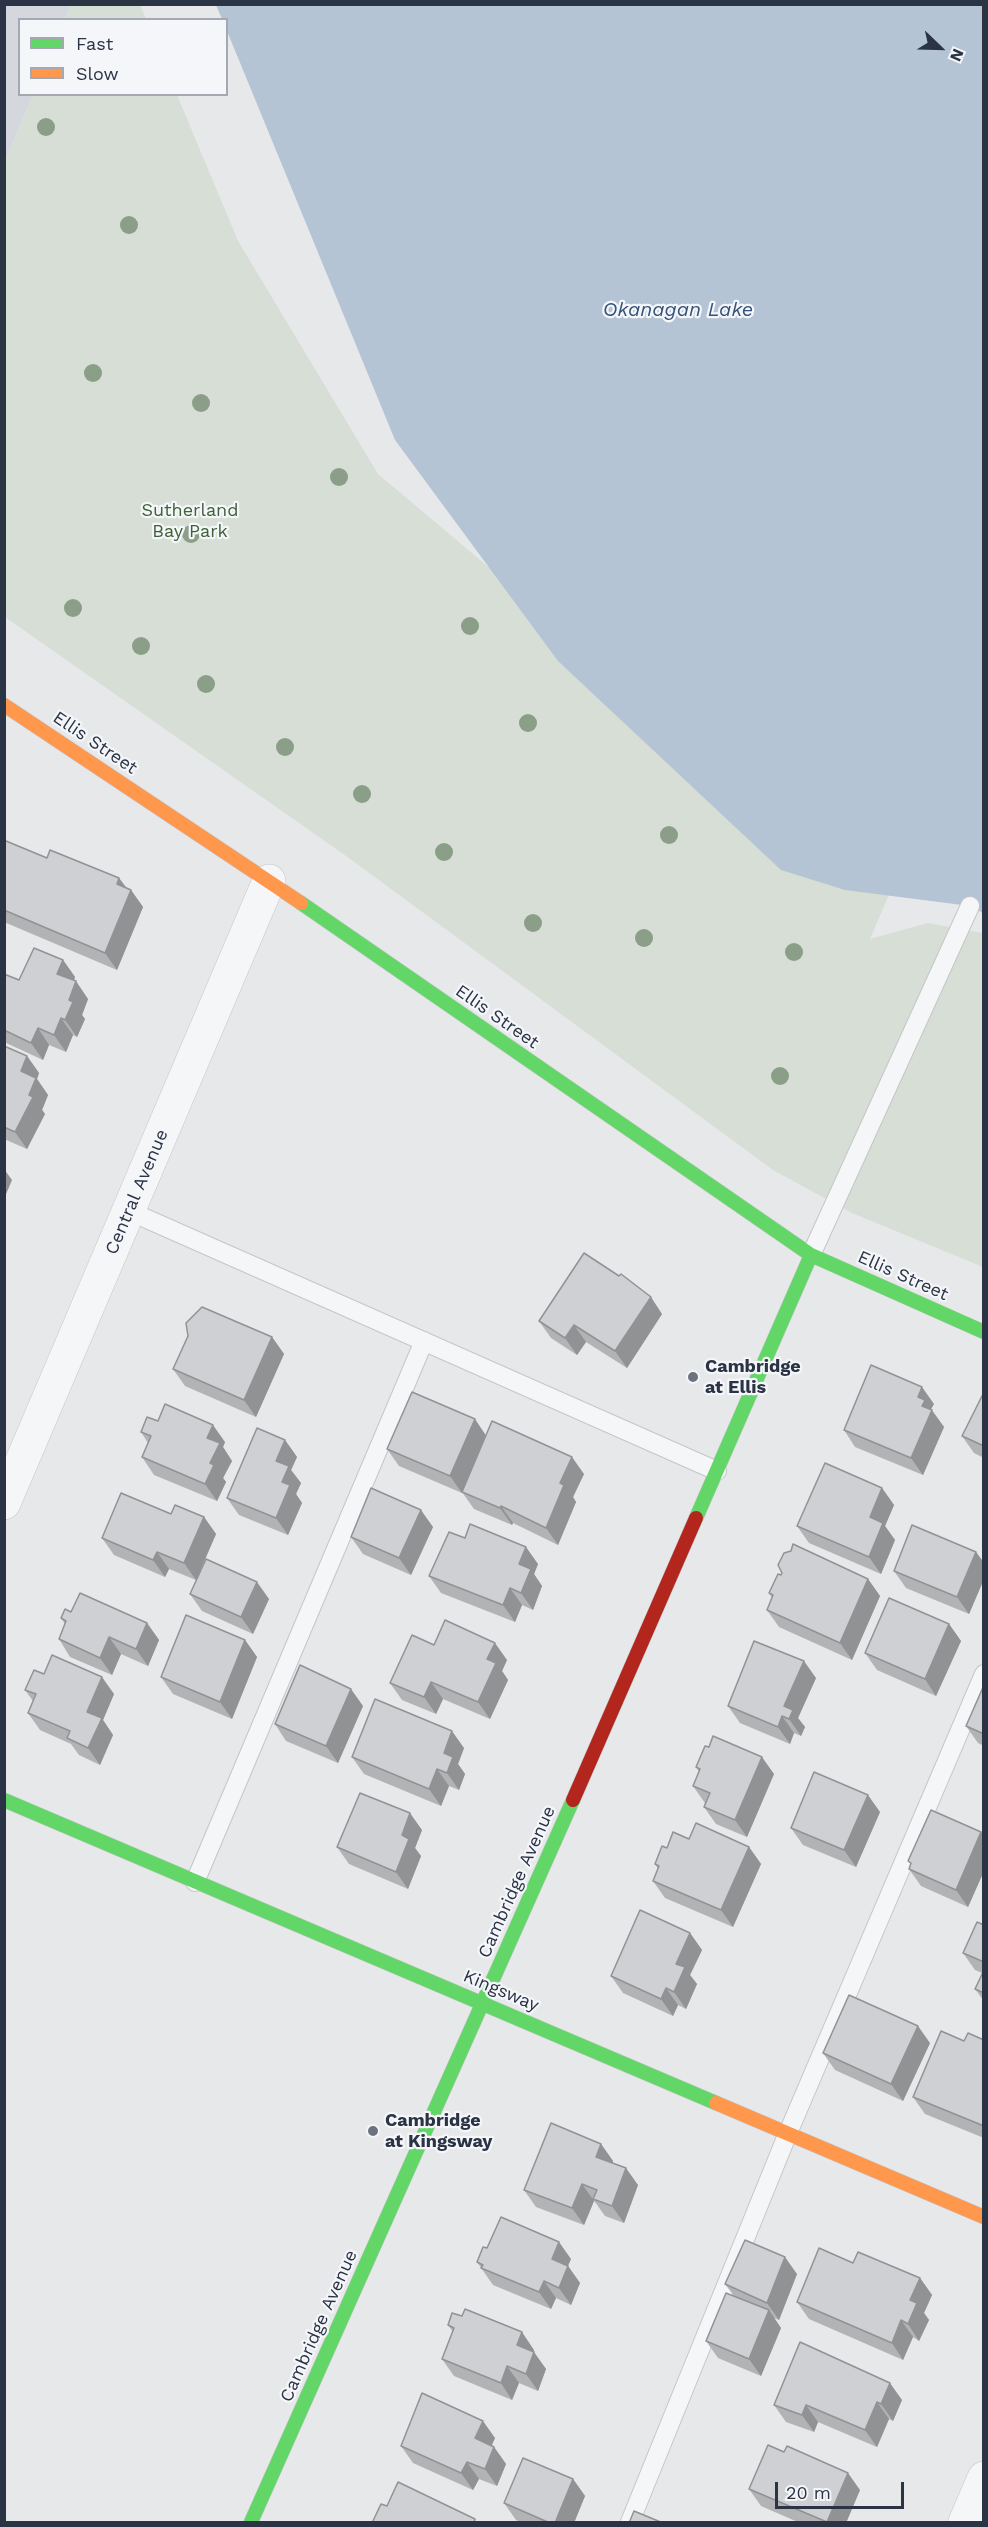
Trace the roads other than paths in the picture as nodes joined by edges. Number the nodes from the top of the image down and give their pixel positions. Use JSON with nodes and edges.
{"nodes":[{"id":1,"x":4,"y":705,"type":"edge"},
{"id":2,"x":269,"y":881,"type":"junction"},
{"id":3,"x":970,"y":906,"type":"dead end"},
{"id":4,"x":129,"y":1211,"type":"junction"},
{"id":5,"x":812,"y":1255,"type":"junction"},
{"id":6,"x":984,"y":1332,"type":"edge"},
{"id":7,"x":424,"y":1341,"type":"junction"},
{"id":8,"x":717,"y":1471,"type":"junction"},
{"id":9,"x":4,"y":1503,"type":"edge"},
{"id":10,"x":984,"y":1674,"type":"edge"},
{"id":11,"x":4,"y":1800,"type":"edge"},
{"id":12,"x":195,"y":1882,"type":"junction"},
{"id":13,"x":484,"y":2003,"type":"junction"},
{"id":14,"x":788,"y":2133,"type":"junction"},
{"id":15,"x":984,"y":2217,"type":"edge"},
{"id":16,"x":984,"y":2478,"type":"edge"},
{"id":17,"x":251,"y":2523,"type":"edge"},
{"id":18,"x":630,"y":2523,"type":"edge"},
{"id":19,"x":965,"y":2523,"type":"edge"}],
"edges":[{"from":1,"to":2,"type":"street","name":"Ellis Street"},
{"from":2,"to":4,"type":"street","name":"Central Avenue"},
{"from":2,"to":5,"type":"street","name":"Ellis Street"},
{"from":3,"to":5,"type":"lane"},
{"from":4,"to":7,"type":"lane"},
{"from":4,"to":9,"type":"street","name":"Central Avenue"},
{"from":5,"to":6,"type":"street","name":"Ellis Street"},
{"from":5,"to":8,"type":"street","name":"Cambridge Avenue"},
{"from":7,"to":8,"type":"lane"},
{"from":7,"to":12,"type":"lane"},
{"from":8,"to":13,"type":"street","name":"Cambridge Avenue"},
{"from":10,"to":14,"type":"lane"},
{"from":11,"to":12,"type":"street","name":"Kingsway"},
{"from":12,"to":13,"type":"street","name":"Kingsway"},
{"from":13,"to":14,"type":"street","name":"Kingsway"},
{"from":13,"to":17,"type":"street","name":"Cambridge Avenue"},
{"from":14,"to":15,"type":"street","name":"Kingsway"},
{"from":14,"to":18,"type":"lane"},
{"from":16,"to":19,"type":"street"}]}
